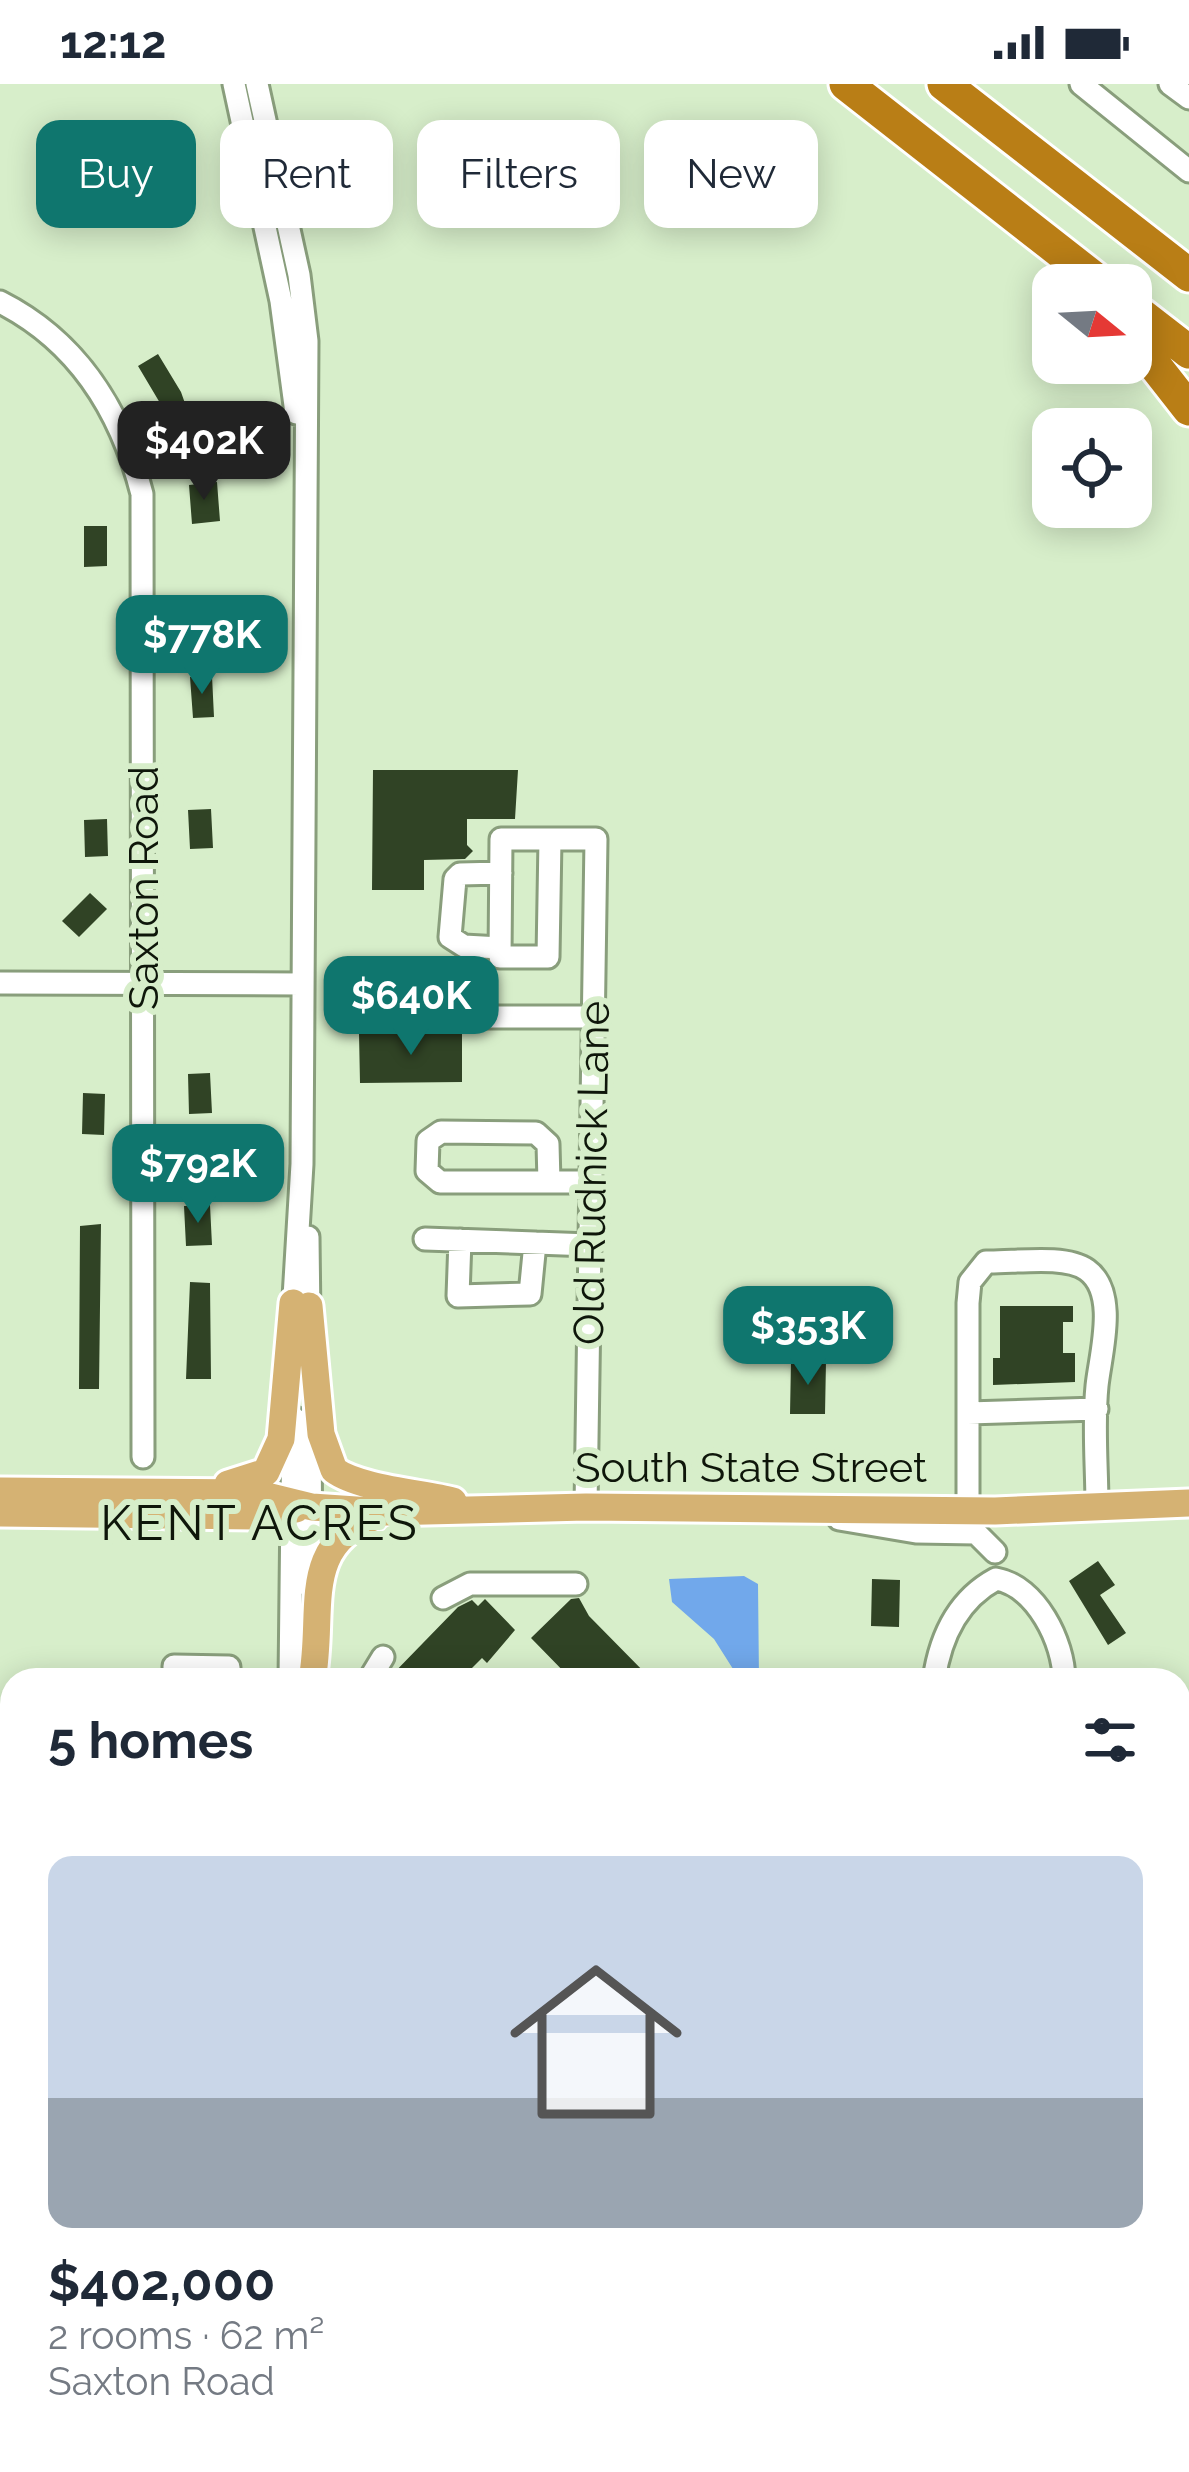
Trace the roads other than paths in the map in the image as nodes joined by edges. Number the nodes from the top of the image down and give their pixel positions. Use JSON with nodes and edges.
{"nodes":[{"id":1,"x":234,"y":84,"type":"edge"},
{"id":2,"x":257,"y":84,"type":"edge"},
{"id":3,"x":846,"y":84,"type":"edge"},
{"id":4,"x":1081,"y":84,"type":"edge"},
{"id":5,"x":1170,"y":84,"type":"edge"},
{"id":6,"x":953,"y":87,"type":"edge"},
{"id":7,"x":1189,"y":98,"type":"edge"},
{"id":8,"x":1189,"y":171,"type":"edge"},
{"id":9,"x":1013,"y":214,"type":"junction"},
{"id":10,"x":1063,"y":264,"type":"edge"},
{"id":11,"x":1076,"y":264,"type":"edge"},
{"id":12,"x":1189,"y":275,"type":"edge"},
{"id":13,"x":0,"y":302,"type":"edge"},
{"id":14,"x":1152,"y":323,"type":"edge"},
{"id":15,"x":1189,"y":352,"type":"edge"},
{"id":16,"x":1152,"y":362,"type":"edge"},
{"id":17,"x":1189,"y":409,"type":"edge"},
{"id":18,"x":303,"y":479,"type":"junction"},
{"id":19,"x":550,"y":839,"type":"junction"},
{"id":20,"x":501,"y":873,"type":"junction"},
{"id":21,"x":500,"y":948,"type":"junction"},
{"id":22,"x":142,"y":982,"type":"junction"},
{"id":23,"x":0,"y":983,"type":"edge"},
{"id":24,"x":303,"y":984,"type":"junction"},
{"id":25,"x":370,"y":1017,"type":"dead end"},
{"id":26,"x":594,"y":1017,"type":"junction"},
{"id":27,"x":549,"y":1182,"type":"junction"},
{"id":28,"x":591,"y":1182,"type":"junction"},
{"id":29,"x":425,"y":1239,"type":"dead end"},
{"id":30,"x":460,"y":1240,"type":"junction"},
{"id":31,"x":535,"y":1243,"type":"junction"},
{"id":32,"x":590,"y":1245,"type":"junction"},
{"id":33,"x":301,"y":1305,"type":"junction"},
{"id":34,"x":1097,"y":1409,"type":"junction"},
{"id":35,"x":968,"y":1413,"type":"junction"},
{"id":36,"x":143,"y":1457,"type":"dead end"},
{"id":37,"x":0,"y":1492,"type":"edge"},
{"id":38,"x":50,"y":1492,"type":"junction"},
{"id":39,"x":1189,"y":1503,"type":"edge"},
{"id":40,"x":298,"y":1506,"type":"junction"},
{"id":41,"x":586,"y":1507,"type":"junction"},
{"id":42,"x":1097,"y":1507,"type":"junction"},
{"id":43,"x":486,"y":1509,"type":"junction"},
{"id":44,"x":786,"y":1509,"type":"junction"},
{"id":45,"x":982,"y":1511,"type":"junction"},
{"id":46,"x":385,"y":1512,"type":"junction"},
{"id":47,"x":0,"y":1514,"type":"edge"},
{"id":48,"x":995,"y":1552,"type":"junction"},
{"id":49,"x":996,"y":1579,"type":"junction"},
{"id":50,"x":576,"y":1584,"type":"dead end"},
{"id":51,"x":443,"y":1598,"type":"dead end"},
{"id":52,"x":383,"y":1658,"type":"dead end"},
{"id":53,"x":174,"y":1668,"type":"edge"},
{"id":54,"x":229,"y":1668,"type":"edge"},
{"id":55,"x":291,"y":1668,"type":"edge"},
{"id":56,"x":310,"y":1668,"type":"edge"},
{"id":57,"x":313,"y":1668,"type":"edge"},
{"id":58,"x":377,"y":1668,"type":"edge"},
{"id":59,"x":938,"y":1668,"type":"edge"},
{"id":60,"x":1061,"y":1668,"type":"edge"}],
"edges":[{"from":1,"to":18,"type":"street"},
{"from":2,"to":18,"type":"street"},
{"from":3,"to":9,"type":"highway"},
{"from":4,"to":8,"type":"street"},
{"from":5,"to":7,"type":"street"},
{"from":6,"to":12,"type":"highway"},
{"from":9,"to":10,"type":"highway"},
{"from":9,"to":11,"type":"highway"},
{"from":13,"to":22,"type":"street","name":"Saxton Road"},
{"from":14,"to":15,"type":"highway"},
{"from":16,"to":17,"type":"highway"},
{"from":18,"to":24,"type":"street"},
{"from":19,"to":20,"type":"street"},
{"from":19,"to":21,"type":"street"},
{"from":19,"to":26,"type":"street","name":"Old Rudnick Lane"},
{"from":20,"to":21,"type":"street"},
{"from":20,"to":21,"type":"street"},
{"from":22,"to":23,"type":"street"},
{"from":22,"to":24,"type":"street"},
{"from":22,"to":36,"type":"street","name":"Saxton Road"},
{"from":24,"to":33,"type":"street"},
{"from":25,"to":26,"type":"street"},
{"from":26,"to":28,"type":"street","name":"Old Rudnick Lane"},
{"from":27,"to":27,"type":"street"},
{"from":27,"to":28,"type":"street"},
{"from":28,"to":32,"type":"street","name":"Old Rudnick Lane"},
{"from":29,"to":30,"type":"street"},
{"from":30,"to":31,"type":"street"},
{"from":30,"to":31,"type":"street"},
{"from":31,"to":32,"type":"street"},
{"from":32,"to":41,"type":"street","name":"Old Rudnick Lane"},
{"from":33,"to":38,"type":"main road"},
{"from":33,"to":40,"type":"street"},
{"from":33,"to":43,"type":"main road"},
{"from":34,"to":35,"type":"street"},
{"from":34,"to":35,"type":"street"},
{"from":34,"to":42,"type":"street"},
{"from":35,"to":45,"type":"street"},
{"from":37,"to":38,"type":"main road","name":"South State Street"},
{"from":38,"to":40,"type":"main road","name":"South State Street"},
{"from":39,"to":42,"type":"main road","name":"South State Street"},
{"from":40,"to":46,"type":"main road","name":"South State Street"},
{"from":40,"to":47,"type":"main road","name":"South State Street"},
{"from":40,"to":55,"type":"street"},
{"from":40,"to":56,"type":"street"},
{"from":41,"to":43,"type":"main road","name":"South State Street"},
{"from":41,"to":44,"type":"main road","name":"South State Street"},
{"from":42,"to":45,"type":"main road","name":"South State Street"},
{"from":43,"to":46,"type":"main road","name":"South State Street"},
{"from":44,"to":45,"type":"main road","name":"South State Street"},
{"from":44,"to":48,"type":"street"},
{"from":45,"to":48,"type":"street"},
{"from":46,"to":57,"type":"main road"},
{"from":48,"to":49,"type":"street"},
{"from":49,"to":59,"type":"street"},
{"from":49,"to":60,"type":"street"},
{"from":50,"to":51,"type":"street"},
{"from":52,"to":58,"type":"street"},
{"from":53,"to":54,"type":"street"}]}
